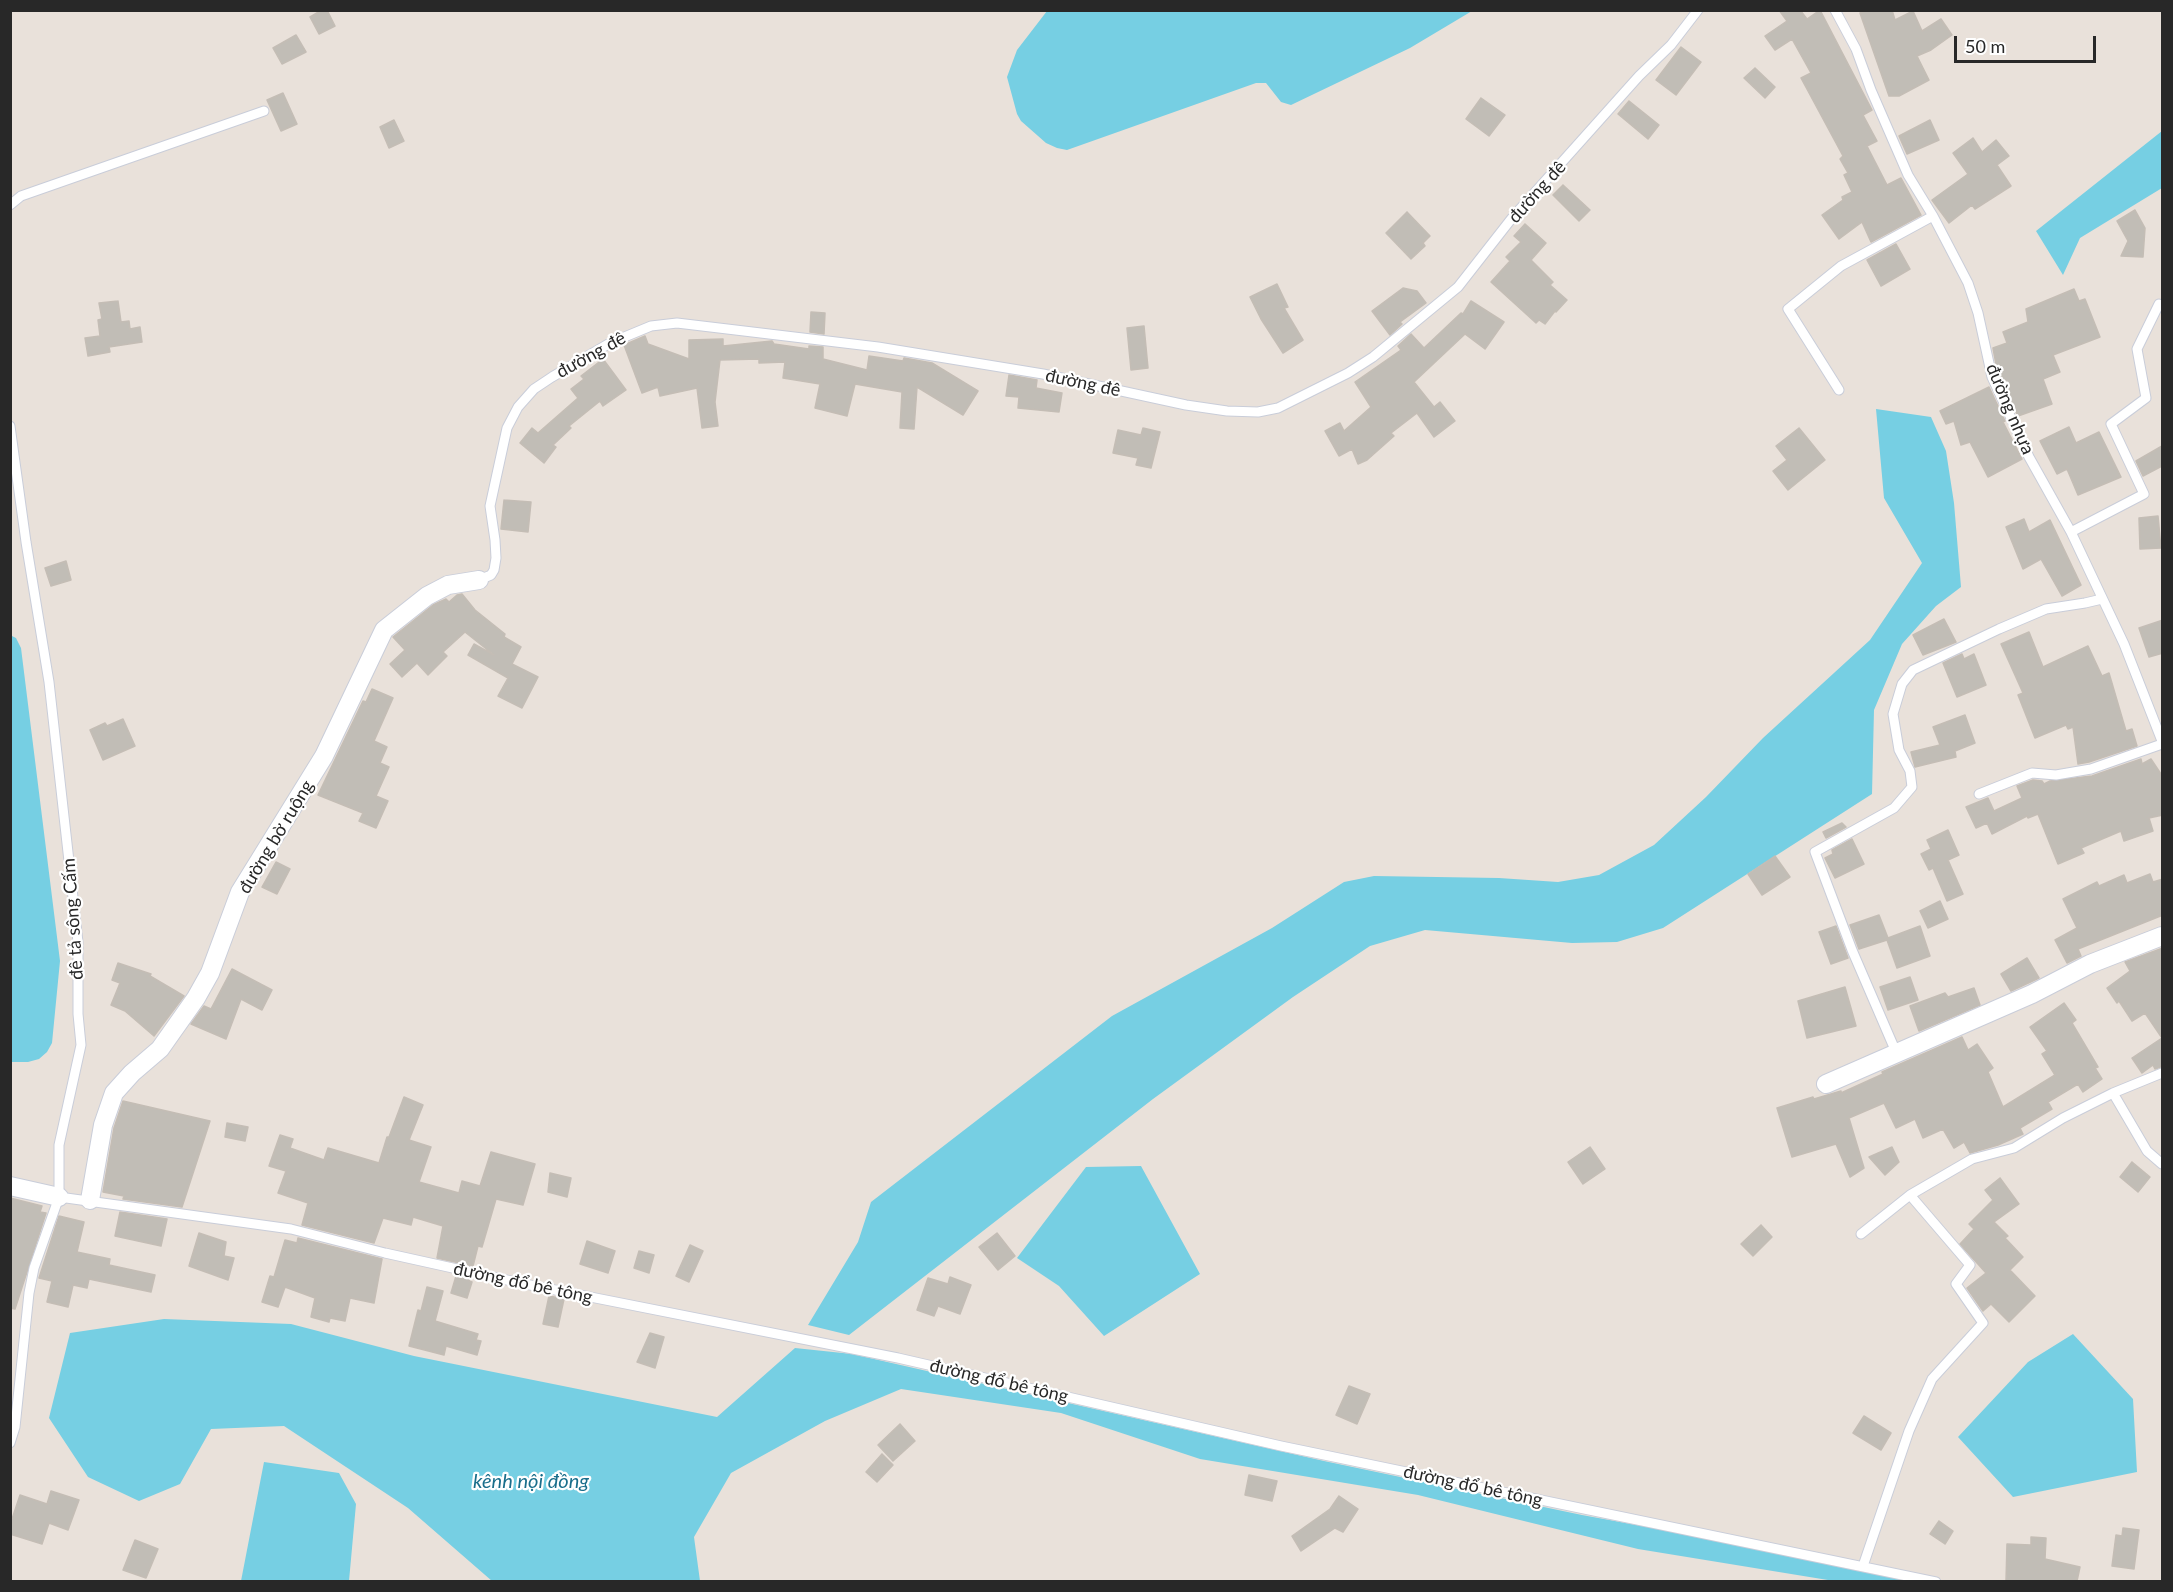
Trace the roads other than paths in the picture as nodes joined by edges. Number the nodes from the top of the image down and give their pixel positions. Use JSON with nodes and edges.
{"nodes":[{"id":1,"x":1698,"y":10,"type":"edge"},
{"id":2,"x":1835,"y":10,"type":"edge"},
{"id":3,"x":264,"y":111,"type":"dead end"},
{"id":4,"x":10,"y":205,"type":"edge"},
{"id":5,"x":1933,"y":216,"type":"junction"},
{"id":6,"x":2159,"y":304,"type":"dead end"},
{"id":7,"x":1839,"y":390,"type":"dead end"},
{"id":8,"x":10,"y":426,"type":"edge"},
{"id":9,"x":2071,"y":532,"type":"junction"},
{"id":10,"x":479,"y":580,"type":"joint"},
{"id":11,"x":2102,"y":599,"type":"junction"},
{"id":12,"x":2163,"y":742,"type":"edge"},
{"id":13,"x":1979,"y":794,"type":"dead end"},
{"id":14,"x":2163,"y":936,"type":"edge"},
{"id":15,"x":1896,"y":1052,"type":"junction"},
{"id":16,"x":2163,"y":1073,"type":"edge"},
{"id":17,"x":1826,"y":1084,"type":"dead end"},
{"id":18,"x":2113,"y":1093,"type":"junction"},
{"id":19,"x":2163,"y":1164,"type":"edge"},
{"id":20,"x":10,"y":1186,"type":"edge"},
{"id":21,"x":1910,"y":1195,"type":"junction"},
{"id":22,"x":59,"y":1197,"type":"junction"},
{"id":23,"x":90,"y":1200,"type":"junction"},
{"id":24,"x":1861,"y":1234,"type":"dead end"},
{"id":25,"x":10,"y":1443,"type":"edge"},
{"id":26,"x":1863,"y":1566,"type":"junction"},
{"id":27,"x":1936,"y":1581,"type":"edge"}],
"edges":[{"from":1,"to":10,"type":"lane","name":"đường đê"},
{"from":2,"to":5,"type":"lane","name":"đường nhựa"},
{"from":3,"to":4,"type":"lane"},
{"from":5,"to":7,"type":"lane"},
{"from":5,"to":9,"type":"lane","name":"đường nhựa"},
{"from":6,"to":9,"type":"lane"},
{"from":8,"to":22,"type":"lane","name":"đê tả sông Cấm"},
{"from":9,"to":11,"type":"lane","name":"đường nhựa"},
{"from":10,"to":23,"type":"street","name":"đường bờ ruộng"},
{"from":11,"to":12,"type":"lane","name":"đường nhựa"},
{"from":11,"to":15,"type":"lane"},
{"from":12,"to":13,"type":"lane"},
{"from":14,"to":15,"type":"street"},
{"from":15,"to":17,"type":"street"},
{"from":16,"to":18,"type":"lane"},
{"from":18,"to":19,"type":"lane"},
{"from":18,"to":21,"type":"lane"},
{"from":20,"to":22,"type":"street"},
{"from":21,"to":24,"type":"lane"},
{"from":21,"to":26,"type":"lane"},
{"from":22,"to":23,"type":"lane","name":"đường đổ bê tông"},
{"from":22,"to":25,"type":"lane","name":"đê tả sông Cấm"},
{"from":23,"to":26,"type":"lane","name":"đường đổ bê tông"},
{"from":26,"to":27,"type":"lane","name":"đường đổ bê tông"}]}
